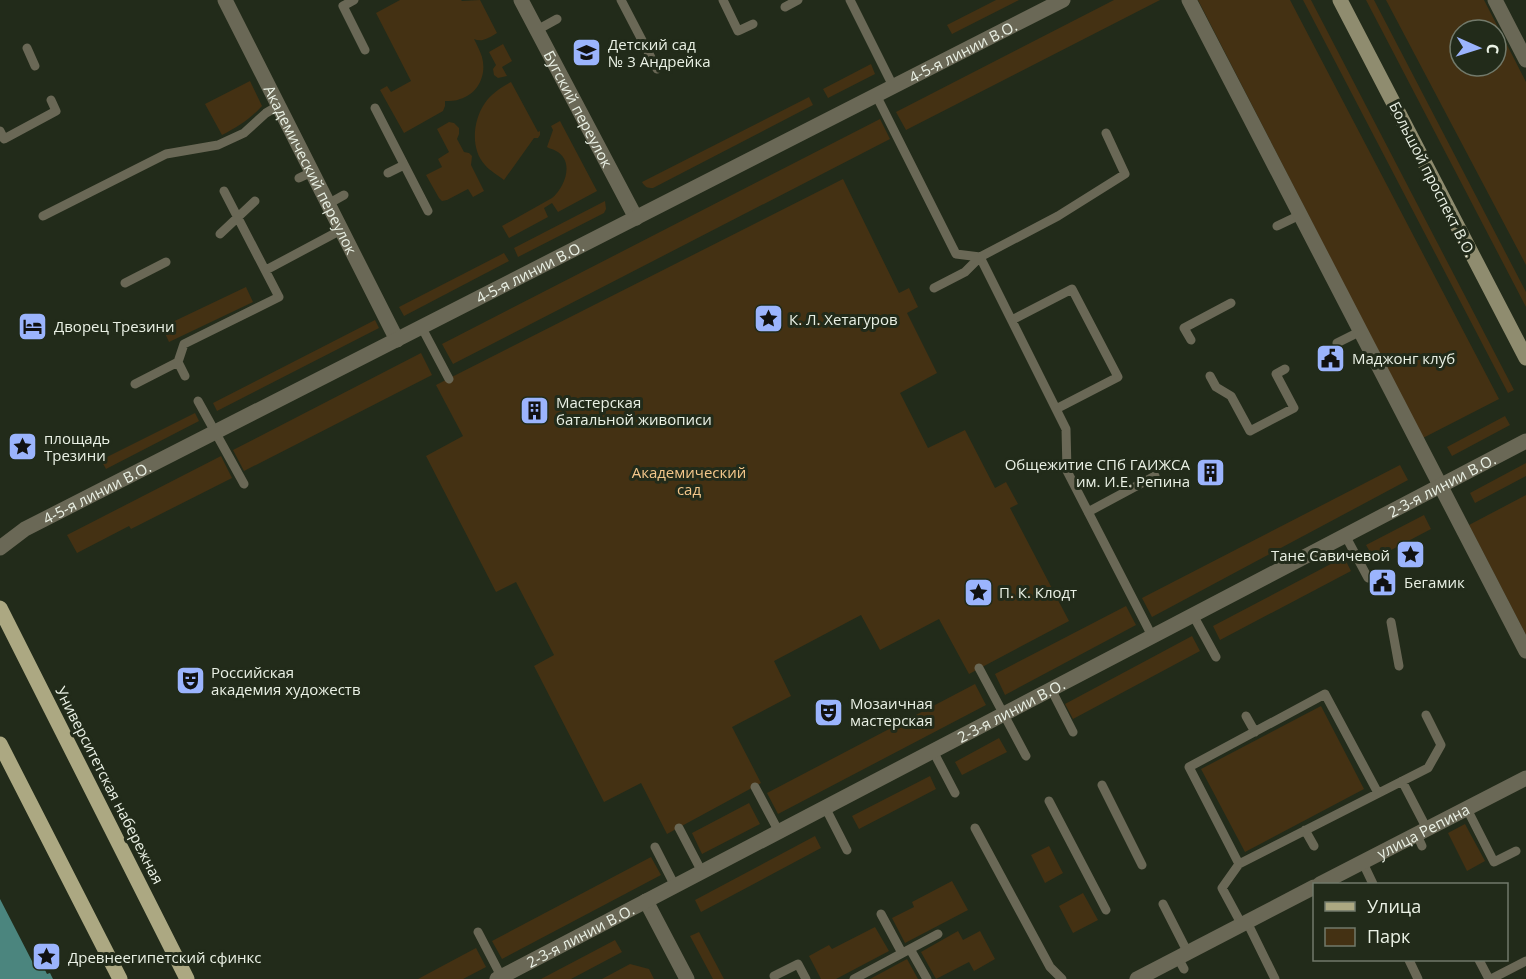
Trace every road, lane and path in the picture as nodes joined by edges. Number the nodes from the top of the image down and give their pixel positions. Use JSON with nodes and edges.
{"nodes":[{"id":1,"x":225,"y":0,"type":"edge"},
{"id":2,"x":354,"y":0,"type":"edge"},
{"id":3,"x":521,"y":0,"type":"edge"},
{"id":4,"x":621,"y":0,"type":"edge"},
{"id":5,"x":723,"y":0,"type":"edge"},
{"id":6,"x":798,"y":0,"type":"edge"},
{"id":7,"x":850,"y":0,"type":"edge"},
{"id":8,"x":1062,"y":0,"type":"edge"},
{"id":9,"x":1189,"y":0,"type":"edge"},
{"id":10,"x":1340,"y":0,"type":"edge"},
{"id":11,"x":1495,"y":0,"type":"edge"},
{"id":12,"x":785,"y":7,"type":"dead end"},
{"id":13,"x":557,"y":20,"type":"dead end"},
{"id":14,"x":753,"y":24,"type":"dead end"},
{"id":15,"x":537,"y":30,"type":"junction"},
{"id":16,"x":27,"y":48,"type":"dead end"},
{"id":17,"x":365,"y":50,"type":"dead end"},
{"id":18,"x":1526,"y":60,"type":"edge"},
{"id":19,"x":35,"y":66,"type":"dead end"},
{"id":20,"x":657,"y":69,"type":"dead end"},
{"id":21,"x":893,"y":86,"type":"junction"},
{"id":22,"x":876,"y":95,"type":"junction"},
{"id":23,"x":51,"y":100,"type":"dead end"},
{"id":24,"x":278,"y":106,"type":"junction"},
{"id":25,"x":375,"y":108,"type":"dead end"},
{"id":26,"x":0,"y":131,"type":"edge"},
{"id":27,"x":1106,"y":133,"type":"dead end"},
{"id":28,"x":404,"y":165,"type":"junction"},
{"id":29,"x":388,"y":173,"type":"dead end"},
{"id":30,"x":224,"y":191,"type":"dead end"},
{"id":31,"x":344,"y":195,"type":"dead end"},
{"id":32,"x":255,"y":201,"type":"dead end"},
{"id":33,"x":328,"y":204,"type":"junction"},
{"id":34,"x":428,"y":212,"type":"dead end"},
{"id":35,"x":1300,"y":214,"type":"junction"},
{"id":36,"x":43,"y":216,"type":"dead end"},
{"id":37,"x":237,"y":217,"type":"junction"},
{"id":38,"x":636,"y":218,"type":"junction"},
{"id":39,"x":1277,"y":226,"type":"dead end"},
{"id":40,"x":341,"y":230,"type":"junction"},
{"id":41,"x":220,"y":234,"type":"dead end"},
{"id":42,"x":980,"y":257,"type":"junction"},
{"id":43,"x":166,"y":262,"type":"dead end"},
{"id":44,"x":266,"y":270,"type":"junction"},
{"id":45,"x":124,"y":283,"type":"dead end"},
{"id":46,"x":934,"y":288,"type":"dead end"},
{"id":47,"x":1231,"y":303,"type":"dead end"},
{"id":48,"x":1012,"y":320,"type":"junction"},
{"id":49,"x":422,"y":327,"type":"junction"},
{"id":50,"x":1360,"y":331,"type":"junction"},
{"id":51,"x":1191,"y":339,"type":"dead end"},
{"id":52,"x":397,"y":340,"type":"junction"},
{"id":53,"x":1337,"y":343,"type":"dead end"},
{"id":54,"x":1526,"y":358,"type":"edge"},
{"id":55,"x":178,"y":362,"type":"junction"},
{"id":56,"x":1286,"y":369,"type":"dead end"},
{"id":57,"x":185,"y":376,"type":"dead end"},
{"id":58,"x":1210,"y":376,"type":"dead end"},
{"id":59,"x":450,"y":379,"type":"dead end"},
{"id":60,"x":135,"y":384,"type":"dead end"},
{"id":61,"x":198,"y":401,"type":"dead end"},
{"id":62,"x":1056,"y":409,"type":"junction"},
{"id":63,"x":216,"y":432,"type":"junction"},
{"id":64,"x":1526,"y":441,"type":"edge"},
{"id":65,"x":1155,"y":476,"type":"dead end"},
{"id":66,"x":244,"y":484,"type":"dead end"},
{"id":67,"x":1441,"y":485,"type":"junction"},
{"id":68,"x":1088,"y":512,"type":"junction"},
{"id":69,"x":1345,"y":535,"type":"junction"},
{"id":70,"x":0,"y":548,"type":"edge"},
{"id":71,"x":1368,"y":578,"type":"dead end"},
{"id":72,"x":0,"y":608,"type":"edge"},
{"id":73,"x":1193,"y":615,"type":"junction"},
{"id":74,"x":1391,"y":622,"type":"dead end"},
{"id":75,"x":1152,"y":636,"type":"junction"},
{"id":76,"x":1526,"y":651,"type":"edge"},
{"id":77,"x":1216,"y":657,"type":"dead end"},
{"id":78,"x":1399,"y":666,"type":"dead end"},
{"id":79,"x":979,"y":668,"type":"dead end"},
{"id":80,"x":1052,"y":688,"type":"junction"},
{"id":81,"x":1003,"y":714,"type":"junction"},
{"id":82,"x":1426,"y":715,"type":"dead end"},
{"id":83,"x":1246,"y":716,"type":"dead end"},
{"id":84,"x":1073,"y":732,"type":"dead end"},
{"id":85,"x":1255,"y":732,"type":"junction"},
{"id":86,"x":0,"y":744,"type":"edge"},
{"id":87,"x":933,"y":751,"type":"junction"},
{"id":88,"x":1026,"y":756,"type":"dead end"},
{"id":89,"x":1526,"y":778,"type":"edge"},
{"id":90,"x":1402,"y":781,"type":"junction"},
{"id":91,"x":1102,"y":785,"type":"dead end"},
{"id":92,"x":755,"y":787,"type":"dead end"},
{"id":93,"x":1378,"y":792,"type":"junction"},
{"id":94,"x":955,"y":793,"type":"dead end"},
{"id":95,"x":1049,"y":801,"type":"dead end"},
{"id":96,"x":825,"y":807,"type":"junction"},
{"id":97,"x":1467,"y":809,"type":"junction"},
{"id":98,"x":679,"y":828,"type":"dead end"},
{"id":99,"x":975,"y":828,"type":"dead end"},
{"id":100,"x":1305,"y":830,"type":"junction"},
{"id":101,"x":778,"y":832,"type":"junction"},
{"id":102,"x":1422,"y":837,"type":"junction"},
{"id":103,"x":1314,"y":846,"type":"dead end"},
{"id":104,"x":655,"y":848,"type":"dead end"},
{"id":105,"x":847,"y":850,"type":"dead end"},
{"id":106,"x":1516,"y":851,"type":"dead end"},
{"id":107,"x":1362,"y":863,"type":"junction"},
{"id":108,"x":1239,"y":864,"type":"junction"},
{"id":109,"x":1142,"y":865,"type":"dead end"},
{"id":110,"x":702,"y":872,"type":"junction"},
{"id":111,"x":1325,"y":878,"type":"edge"},
{"id":112,"x":1372,"y":883,"type":"edge"},
{"id":113,"x":675,"y":886,"type":"junction"},
{"id":114,"x":1313,"y":888,"type":"edge"},
{"id":115,"x":646,"y":901,"type":"junction"},
{"id":116,"x":1163,"y":904,"type":"dead end"},
{"id":117,"x":1106,"y":910,"type":"dead end"},
{"id":118,"x":881,"y":914,"type":"dead end"},
{"id":119,"x":1244,"y":924,"type":"junction"},
{"id":120,"x":478,"y":932,"type":"dead end"},
{"id":121,"x":938,"y":934,"type":"dead end"},
{"id":122,"x":906,"y":951,"type":"junction"},
{"id":123,"x":1183,"y":960,"type":"junction"},
{"id":124,"x":1409,"y":961,"type":"edge"},
{"id":125,"x":1480,"y":961,"type":"edge"},
{"id":126,"x":1526,"y":961,"type":"edge"},
{"id":127,"x":774,"y":976,"type":"dead end"},
{"id":128,"x":499,"y":978,"type":"edge"},
{"id":129,"x":120,"y":979,"type":"edge"},
{"id":130,"x":187,"y":979,"type":"edge"},
{"id":131,"x":687,"y":979,"type":"edge"},
{"id":132,"x":806,"y":979,"type":"edge"},
{"id":133,"x":854,"y":979,"type":"edge"},
{"id":134,"x":927,"y":979,"type":"edge"},
{"id":135,"x":1062,"y":979,"type":"edge"},
{"id":136,"x":1137,"y":979,"type":"edge"},
{"id":137,"x":1275,"y":979,"type":"edge"},
{"id":138,"x":1418,"y":979,"type":"edge"},
{"id":139,"x":1490,"y":979,"type":"edge"}],
"edges":[{"from":1,"to":24,"type":"street","name":"Академический переулок"},
{"from":2,"to":17,"type":"lane"},
{"from":3,"to":15,"type":"street","name":"Бугский переулок"},
{"from":4,"to":20,"type":"lane"},
{"from":5,"to":14,"type":"lane"},
{"from":6,"to":12,"type":"lane"},
{"from":7,"to":21,"type":"lane"},
{"from":8,"to":21,"type":"street","name":"4-5-я линии В.О."},
{"from":9,"to":35,"type":"street"},
{"from":10,"to":54,"type":"main road","name":"Большой проспект В.О."},
{"from":11,"to":18,"type":"street"},
{"from":13,"to":15,"type":"lane"},
{"from":15,"to":38,"type":"street","name":"Бугский переулок"},
{"from":16,"to":19,"type":"lane"},
{"from":21,"to":22,"type":"street","name":"4-5-я линии В.О."},
{"from":22,"to":38,"type":"street","name":"4-5-я линии В.О."},
{"from":22,"to":42,"type":"lane"},
{"from":23,"to":26,"type":"lane"},
{"from":24,"to":33,"type":"street","name":"Академический переулок"},
{"from":24,"to":36,"type":"lane"},
{"from":25,"to":28,"type":"lane"},
{"from":27,"to":42,"type":"lane"},
{"from":28,"to":29,"type":"lane"},
{"from":28,"to":34,"type":"lane"},
{"from":30,"to":37,"type":"lane"},
{"from":31,"to":33,"type":"lane"},
{"from":32,"to":37,"type":"lane"},
{"from":33,"to":40,"type":"street","name":"Академический переулок"},
{"from":35,"to":39,"type":"lane"},
{"from":35,"to":50,"type":"street"},
{"from":37,"to":41,"type":"lane"},
{"from":37,"to":44,"type":"lane"},
{"from":38,"to":49,"type":"street","name":"4-5-я линии В.О."},
{"from":40,"to":44,"type":"lane"},
{"from":40,"to":52,"type":"street","name":"Академический переулок"},
{"from":42,"to":46,"type":"lane"},
{"from":42,"to":48,"type":"lane"},
{"from":43,"to":45,"type":"lane"},
{"from":44,"to":55,"type":"lane"},
{"from":47,"to":51,"type":"lane"},
{"from":48,"to":62,"type":"lane"},
{"from":48,"to":62,"type":"lane"},
{"from":49,"to":52,"type":"street","name":"4-5-я линии В.О."},
{"from":49,"to":59,"type":"lane"},
{"from":50,"to":53,"type":"lane"},
{"from":50,"to":67,"type":"street"},
{"from":52,"to":63,"type":"street","name":"4-5-я линии В.О."},
{"from":55,"to":57,"type":"lane"},
{"from":55,"to":60,"type":"lane"},
{"from":56,"to":58,"type":"lane"},
{"from":61,"to":63,"type":"lane"},
{"from":62,"to":68,"type":"lane"},
{"from":63,"to":66,"type":"lane"},
{"from":63,"to":70,"type":"street","name":"4-5-я линии В.О."},
{"from":64,"to":67,"type":"street","name":"2-3-я линии В.О."},
{"from":65,"to":68,"type":"lane"},
{"from":67,"to":69,"type":"street","name":"2-3-я линии В.О."},
{"from":67,"to":76,"type":"street"},
{"from":68,"to":75,"type":"lane"},
{"from":69,"to":71,"type":"lane"},
{"from":69,"to":73,"type":"street","name":"2-3-я линии В.О."},
{"from":72,"to":130,"type":"main road","name":"Университетская набережная"},
{"from":73,"to":75,"type":"street","name":"2-3-я линии В.О."},
{"from":73,"to":77,"type":"lane"},
{"from":74,"to":78,"type":"lane"},
{"from":75,"to":80,"type":"street","name":"2-3-я линии В.О."},
{"from":79,"to":81,"type":"lane"},
{"from":80,"to":81,"type":"street","name":"2-3-я линии В.О."},
{"from":80,"to":84,"type":"lane"},
{"from":81,"to":87,"type":"street","name":"2-3-я линии В.О."},
{"from":81,"to":88,"type":"lane"},
{"from":82,"to":90,"type":"lane"},
{"from":83,"to":85,"type":"lane"},
{"from":85,"to":93,"type":"lane"},
{"from":85,"to":108,"type":"lane"},
{"from":86,"to":129,"type":"main road"},
{"from":87,"to":94,"type":"lane"},
{"from":87,"to":96,"type":"street","name":"2-3-я линии В.О."},
{"from":89,"to":97,"type":"street","name":"улица Репина"},
{"from":90,"to":93,"type":"lane"},
{"from":90,"to":102,"type":"lane"},
{"from":91,"to":109,"type":"lane"},
{"from":92,"to":101,"type":"lane"},
{"from":93,"to":100,"type":"lane"},
{"from":95,"to":117,"type":"lane"},
{"from":96,"to":101,"type":"street","name":"2-3-я линии В.О."},
{"from":96,"to":105,"type":"lane"},
{"from":97,"to":102,"type":"street","name":"улица Репина"},
{"from":97,"to":106,"type":"lane"},
{"from":98,"to":110,"type":"lane"},
{"from":99,"to":135,"type":"lane"},
{"from":100,"to":103,"type":"lane"},
{"from":100,"to":108,"type":"lane"},
{"from":101,"to":110,"type":"street","name":"2-3-я линии В.О."},
{"from":102,"to":107,"type":"street","name":"улица Репина"},
{"from":104,"to":113,"type":"lane"},
{"from":107,"to":111,"type":"street","name":"улица Репина"},
{"from":107,"to":112,"type":"lane"},
{"from":108,"to":119,"type":"lane"},
{"from":110,"to":113,"type":"street","name":"2-3-я линии В.О."},
{"from":113,"to":115,"type":"street","name":"2-3-я линии В.О."},
{"from":114,"to":119,"type":"street"},
{"from":115,"to":128,"type":"street","name":"2-3-я линии В.О."},
{"from":115,"to":131,"type":"street"},
{"from":116,"to":123,"type":"lane"},
{"from":118,"to":122,"type":"lane"},
{"from":119,"to":123,"type":"street"},
{"from":119,"to":137,"type":"lane"},
{"from":120,"to":128,"type":"lane"},
{"from":121,"to":122,"type":"lane"},
{"from":122,"to":133,"type":"lane"},
{"from":122,"to":134,"type":"lane"},
{"from":123,"to":136,"type":"street"},
{"from":124,"to":138,"type":"lane"},
{"from":125,"to":139,"type":"lane"},
{"from":126,"to":139,"type":"lane"},
{"from":127,"to":132,"type":"lane"}]}
